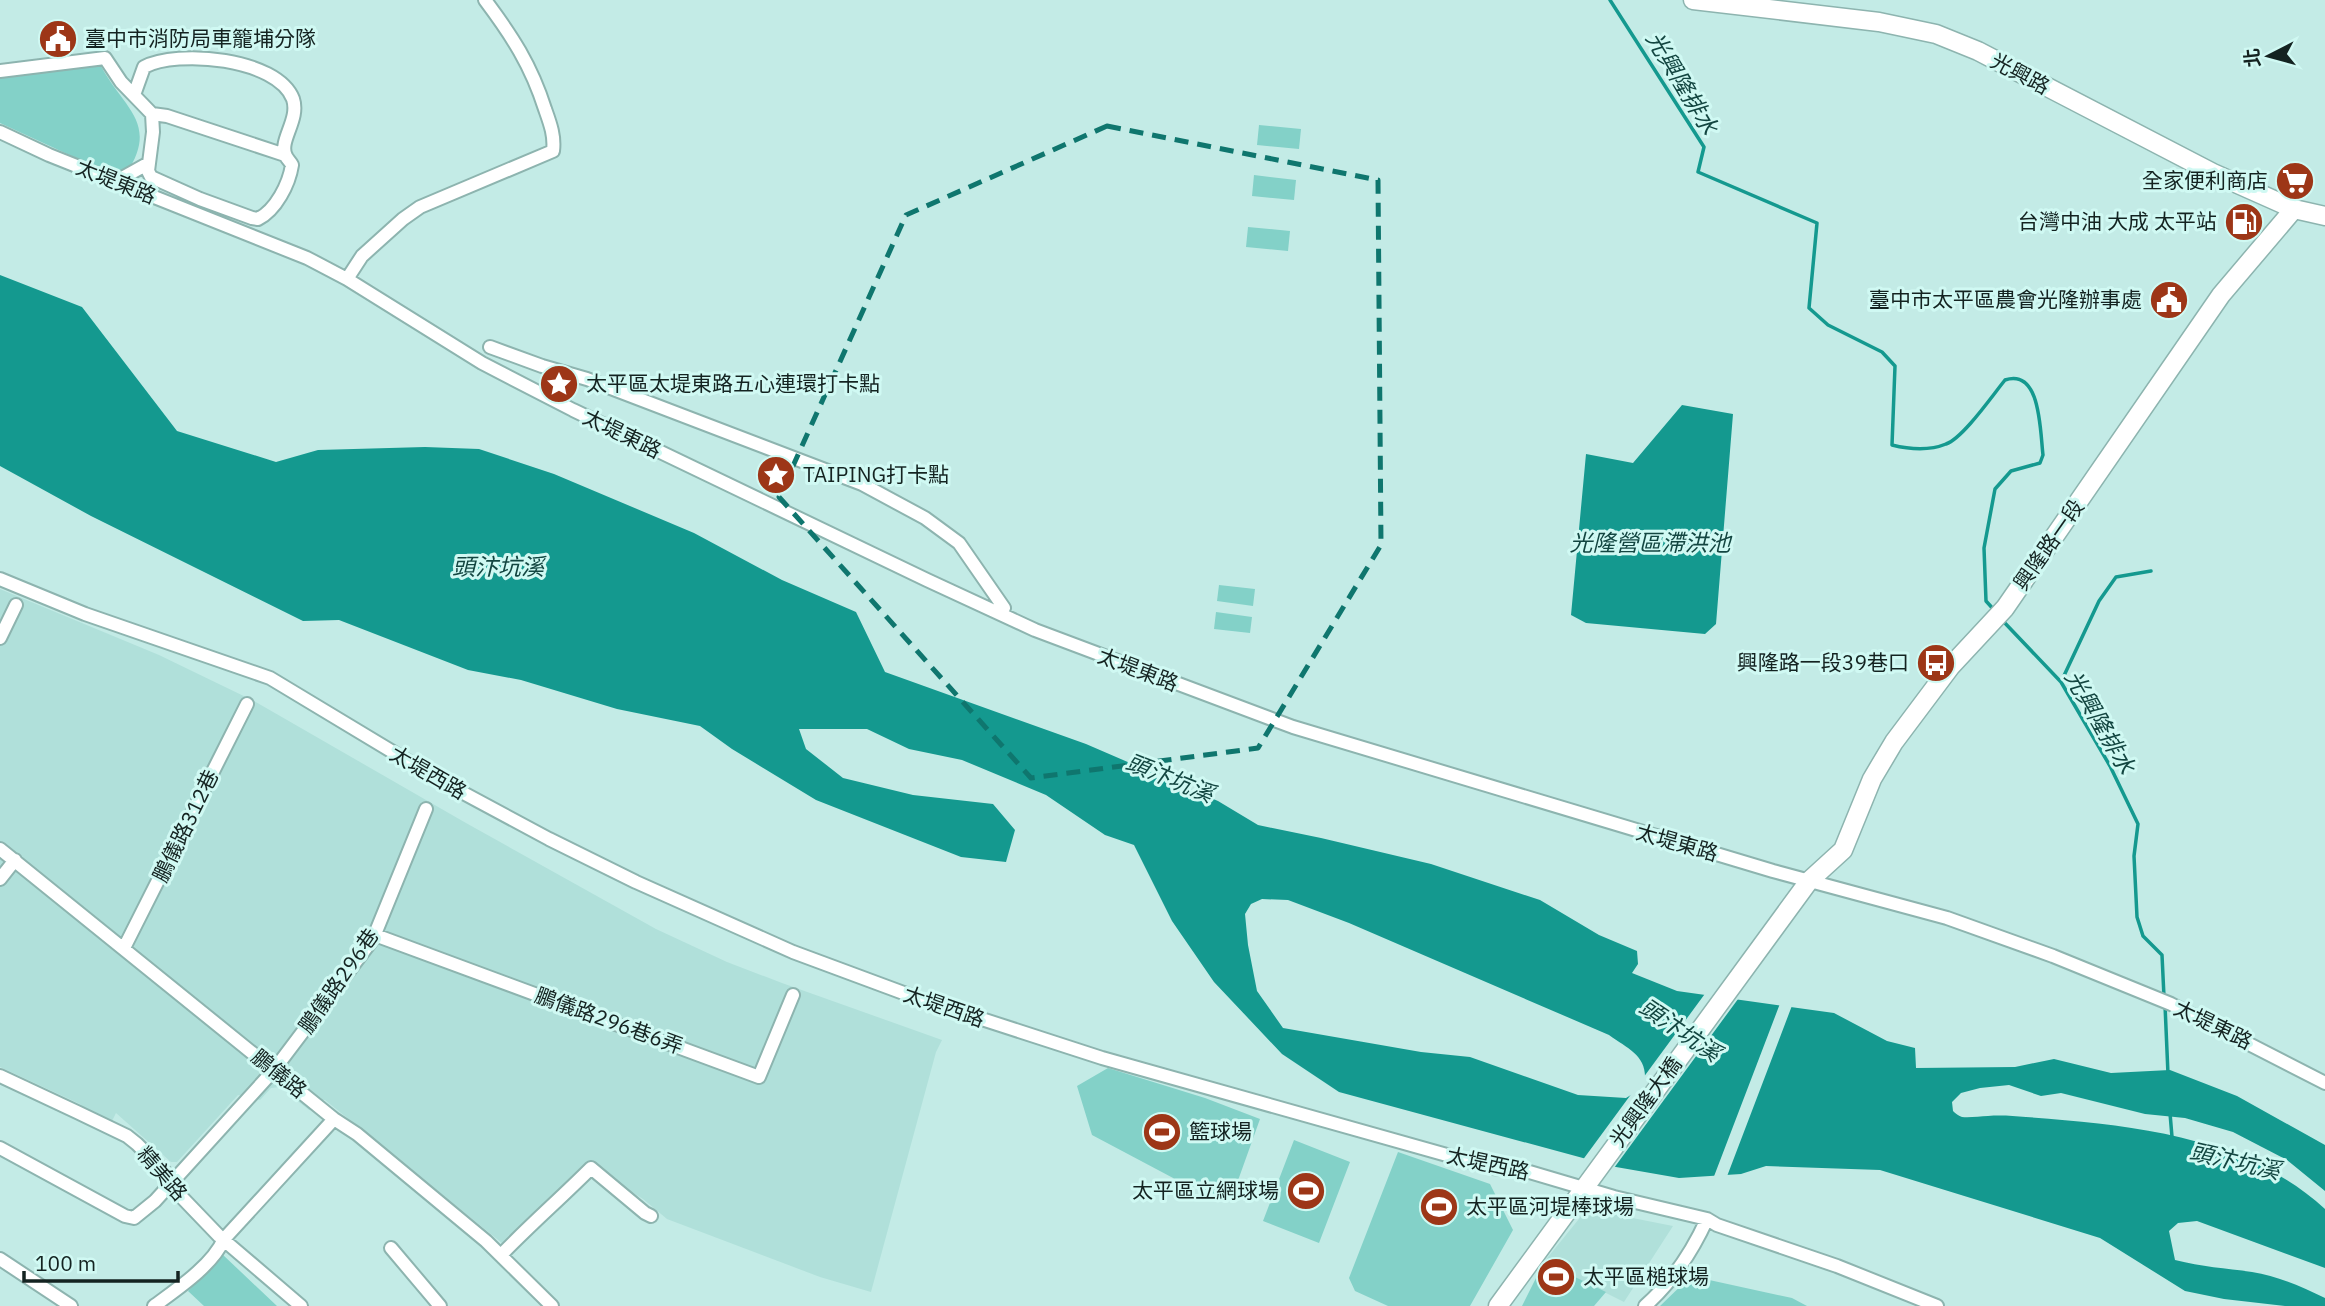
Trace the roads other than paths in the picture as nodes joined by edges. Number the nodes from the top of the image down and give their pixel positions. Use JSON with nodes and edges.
{"nodes":[{"id":1,"x":485,"y":0,"type":"edge"},
{"id":2,"x":1693,"y":0,"type":"edge"},
{"id":3,"x":0,"y":71,"type":"edge"},
{"id":4,"x":134,"y":95,"type":"junction"},
{"id":5,"x":152,"y":114,"type":"junction"},
{"id":6,"x":0,"y":132,"type":"edge"},
{"id":7,"x":285,"y":155,"type":"junction"},
{"id":8,"x":149,"y":163,"type":"junction"},
{"id":9,"x":119,"y":180,"type":"junction"},
{"id":10,"x":2294,"y":209,"type":"junction"},
{"id":11,"x":2325,"y":216,"type":"edge"},
{"id":12,"x":347,"y":279,"type":"junction"},
{"id":13,"x":490,"y":346,"type":"dead end"},
{"id":14,"x":0,"y":579,"type":"edge"},
{"id":15,"x":16,"y":605,"type":"dead end"},
{"id":16,"x":1004,"y":608,"type":"dead end"},
{"id":17,"x":0,"y":638,"type":"edge"},
{"id":18,"x":247,"y":704,"type":"dead end"},
{"id":19,"x":425,"y":809,"type":"dead end"},
{"id":20,"x":0,"y":849,"type":"edge"},
{"id":21,"x":15,"y":860,"type":"junction"},
{"id":22,"x":0,"y":879,"type":"edge"},
{"id":23,"x":1809,"y":881,"type":"junction"},
{"id":24,"x":375,"y":934,"type":"junction"},
{"id":25,"x":124,"y":948,"type":"junction"},
{"id":26,"x":793,"y":995,"type":"dead end"},
{"id":27,"x":274,"y":1070,"type":"junction"},
{"id":28,"x":0,"y":1076,"type":"edge"},
{"id":29,"x":2325,"y":1083,"type":"edge"},
{"id":30,"x":334,"y":1119,"type":"junction"},
{"id":31,"x":0,"y":1148,"type":"edge"},
{"id":32,"x":170,"y":1185,"type":"junction"},
{"id":33,"x":1583,"y":1188,"type":"junction"},
{"id":34,"x":651,"y":1216,"type":"dead end"},
{"id":35,"x":1707,"y":1219,"type":"junction"},
{"id":36,"x":224,"y":1239,"type":"junction"},
{"id":37,"x":391,"y":1248,"type":"dead end"},
{"id":38,"x":501,"y":1255,"type":"junction"},
{"id":39,"x":0,"y":1259,"type":"edge"},
{"id":40,"x":65,"y":1302,"type":"edge"},
{"id":41,"x":47,"y":1306,"type":"edge"},
{"id":42,"x":154,"y":1306,"type":"edge"},
{"id":43,"x":300,"y":1306,"type":"edge"},
{"id":44,"x":440,"y":1306,"type":"edge"},
{"id":45,"x":552,"y":1306,"type":"edge"},
{"id":46,"x":1498,"y":1306,"type":"edge"},
{"id":47,"x":1645,"y":1306,"type":"edge"},
{"id":48,"x":1937,"y":1306,"type":"edge"}],
"edges":[{"from":1,"to":12,"type":"street"},
{"from":2,"to":10,"type":"street","name":"光興路"},
{"from":3,"to":4,"type":"street"},
{"from":4,"to":5,"type":"street"},
{"from":4,"to":7,"type":"street"},
{"from":5,"to":7,"type":"street"},
{"from":5,"to":8,"type":"street"},
{"from":6,"to":9,"type":"street","name":"太堤東路"},
{"from":7,"to":8,"type":"street"},
{"from":8,"to":9,"type":"street"},
{"from":9,"to":12,"type":"street","name":"太堤東路"},
{"from":10,"to":11,"type":"street","name":"光興路"},
{"from":10,"to":23,"type":"street","name":"興隆路一段"},
{"from":12,"to":23,"type":"street","name":"太堤東路"},
{"from":13,"to":16,"type":"street"},
{"from":14,"to":33,"type":"street","name":"太堤西路"},
{"from":15,"to":17,"type":"street"},
{"from":18,"to":25,"type":"street","name":"鵬儀路312巷"},
{"from":19,"to":24,"type":"street","name":"鵬儀路296巷"},
{"from":20,"to":21,"type":"street","name":"鵬儀路"},
{"from":21,"to":22,"type":"street"},
{"from":21,"to":25,"type":"street","name":"鵬儀路"},
{"from":23,"to":29,"type":"street","name":"太堤東路"},
{"from":23,"to":33,"type":"street","name":"光興隆大橋"},
{"from":24,"to":26,"type":"street","name":"鵬儀路296巷6弄"},
{"from":24,"to":27,"type":"street","name":"鵬儀路296巷"},
{"from":25,"to":27,"type":"street","name":"鵬儀路"},
{"from":27,"to":30,"type":"street","name":"鵬儀路"},
{"from":27,"to":32,"type":"street","name":"鵬儀路296巷"},
{"from":28,"to":32,"type":"street","name":"精美路"},
{"from":30,"to":36,"type":"street"},
{"from":30,"to":38,"type":"street","name":"鵬儀路"},
{"from":31,"to":32,"type":"street","name":"鵬儀路296巷"},
{"from":32,"to":36,"type":"street","name":"精美路"},
{"from":33,"to":35,"type":"street","name":"太堤西路"},
{"from":33,"to":46,"type":"street","name":"光興隆大橋"},
{"from":34,"to":38,"type":"street"},
{"from":35,"to":47,"type":"street"},
{"from":35,"to":48,"type":"street","name":"太堤西路"},
{"from":36,"to":42,"type":"street"},
{"from":36,"to":43,"type":"street","name":"精美路"},
{"from":37,"to":44,"type":"street"},
{"from":38,"to":45,"type":"street","name":"鵬儀路"},
{"from":39,"to":40,"type":"street"},
{"from":40,"to":41,"type":"street"}]}
